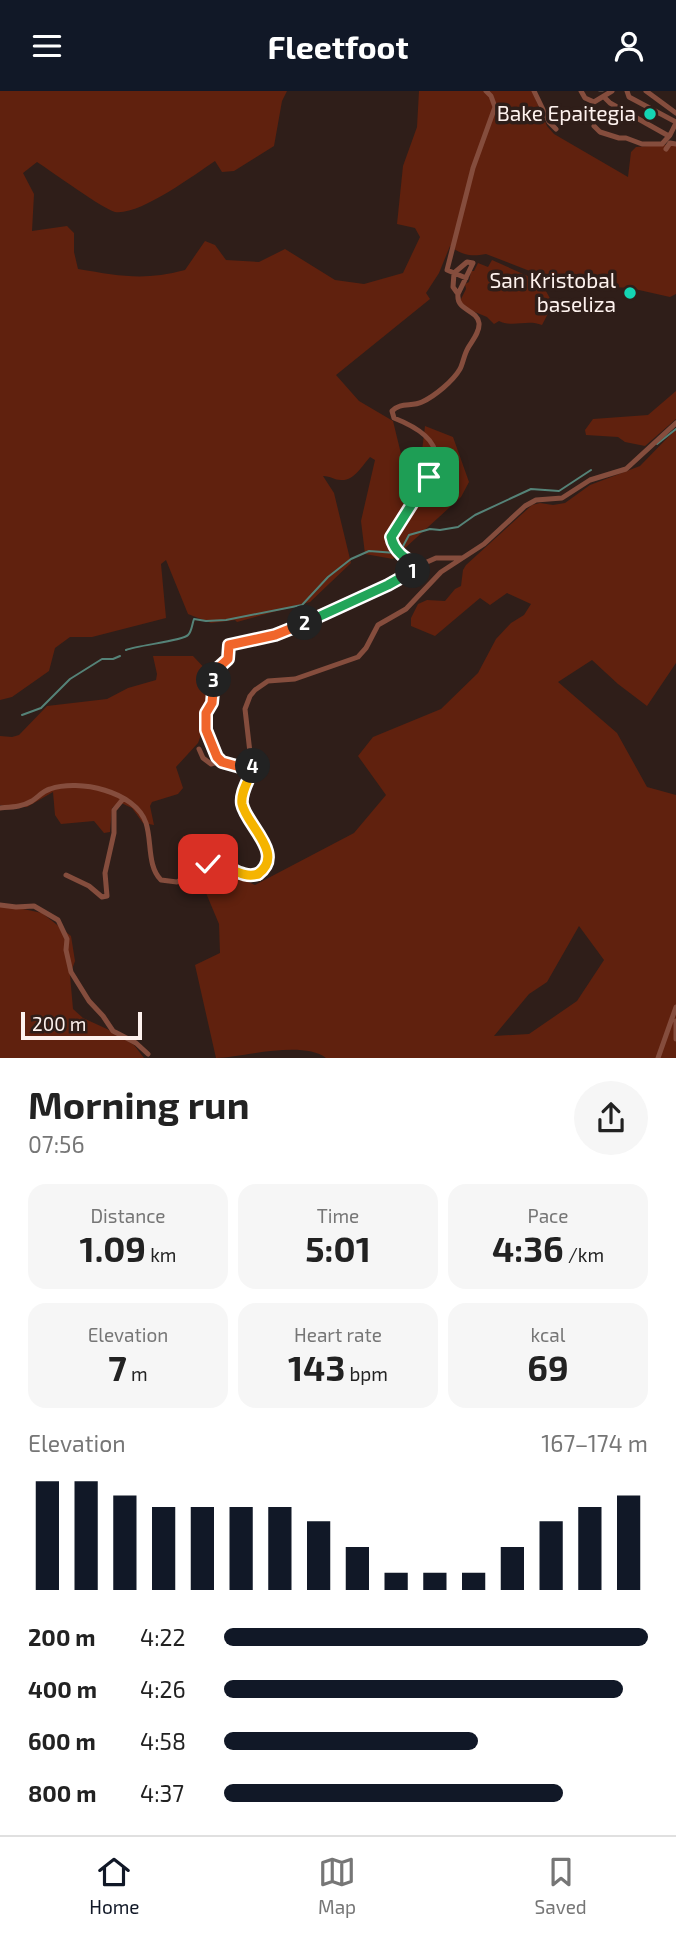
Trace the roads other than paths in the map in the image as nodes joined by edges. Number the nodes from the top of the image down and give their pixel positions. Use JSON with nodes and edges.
{"nodes":[{"id":1,"x":486,"y":91,"type":"edge"},
{"id":2,"x":534,"y":91,"type":"edge"},
{"id":3,"x":581,"y":91,"type":"edge"},
{"id":4,"x":612,"y":91,"type":"edge"},
{"id":5,"x":626,"y":91,"type":"edge"},
{"id":6,"x":646,"y":91,"type":"edge"},
{"id":7,"x":652,"y":91,"type":"edge"},
{"id":8,"x":604,"y":97,"type":"junction"},
{"id":9,"x":676,"y":111,"type":"edge"},
{"id":10,"x":676,"y":123,"type":"edge"},
{"id":11,"x":594,"y":126,"type":"dead end"},
{"id":12,"x":556,"y":129,"type":"dead end"},
{"id":13,"x":670,"y":135,"type":"junction"},
{"id":14,"x":676,"y":144,"type":"edge"},
{"id":15,"x":666,"y":149,"type":"dead end"},
{"id":16,"x":454,"y":273,"type":"junction"},
{"id":17,"x":466,"y":278,"type":"junction"},
{"id":18,"x":458,"y":294,"type":"junction"},
{"id":19,"x":676,"y":423,"type":"edge"},
{"id":20,"x":462,"y":558,"type":"junction"},
{"id":21,"x":418,"y":566,"type":"junction"},
{"id":22,"x":199,"y":749,"type":"dead end"},
{"id":23,"x":222,"y":761,"type":"junction"},
{"id":24,"x":253,"y":765,"type":"junction"},
{"id":25,"x":123,"y":799,"type":"junction"},
{"id":26,"x":0,"y":808,"type":"edge"},
{"id":27,"x":66,"y":876,"type":"dead end"},
{"id":28,"x":0,"y":905,"type":"edge"},
{"id":29,"x":676,"y":1007,"type":"edge"},
{"id":30,"x":676,"y":1021,"type":"edge"},
{"id":31,"x":676,"y":1039,"type":"edge"},
{"id":32,"x":148,"y":1054,"type":"dead end"},
{"id":33,"x":658,"y":1058,"type":"edge"}],
"edges":[{"from":1,"to":16,"type":"street"},
{"from":2,"to":12,"type":"street"},
{"from":3,"to":8,"type":"street"},
{"from":4,"to":8,"type":"street"},
{"from":5,"to":10,"type":"street"},
{"from":6,"to":9,"type":"street"},
{"from":7,"to":9,"type":"street"},
{"from":8,"to":13,"type":"street"},
{"from":10,"to":13,"type":"street"},
{"from":11,"to":13,"type":"street"},
{"from":14,"to":15,"type":"street"},
{"from":16,"to":17,"type":"street"},
{"from":16,"to":17,"type":"street"},
{"from":16,"to":18,"type":"street"},
{"from":17,"to":18,"type":"street"},
{"from":18,"to":21,"type":"street"},
{"from":19,"to":20,"type":"street"},
{"from":20,"to":21,"type":"street"},
{"from":20,"to":24,"type":"street"},
{"from":21,"to":23,"type":"street"},
{"from":22,"to":23,"type":"street"},
{"from":23,"to":24,"type":"street"},
{"from":24,"to":25,"type":"street"},
{"from":25,"to":26,"type":"street"},
{"from":25,"to":27,"type":"street"},
{"from":28,"to":32,"type":"street"},
{"from":29,"to":33,"type":"street"},
{"from":30,"to":31,"type":"street"}]}
